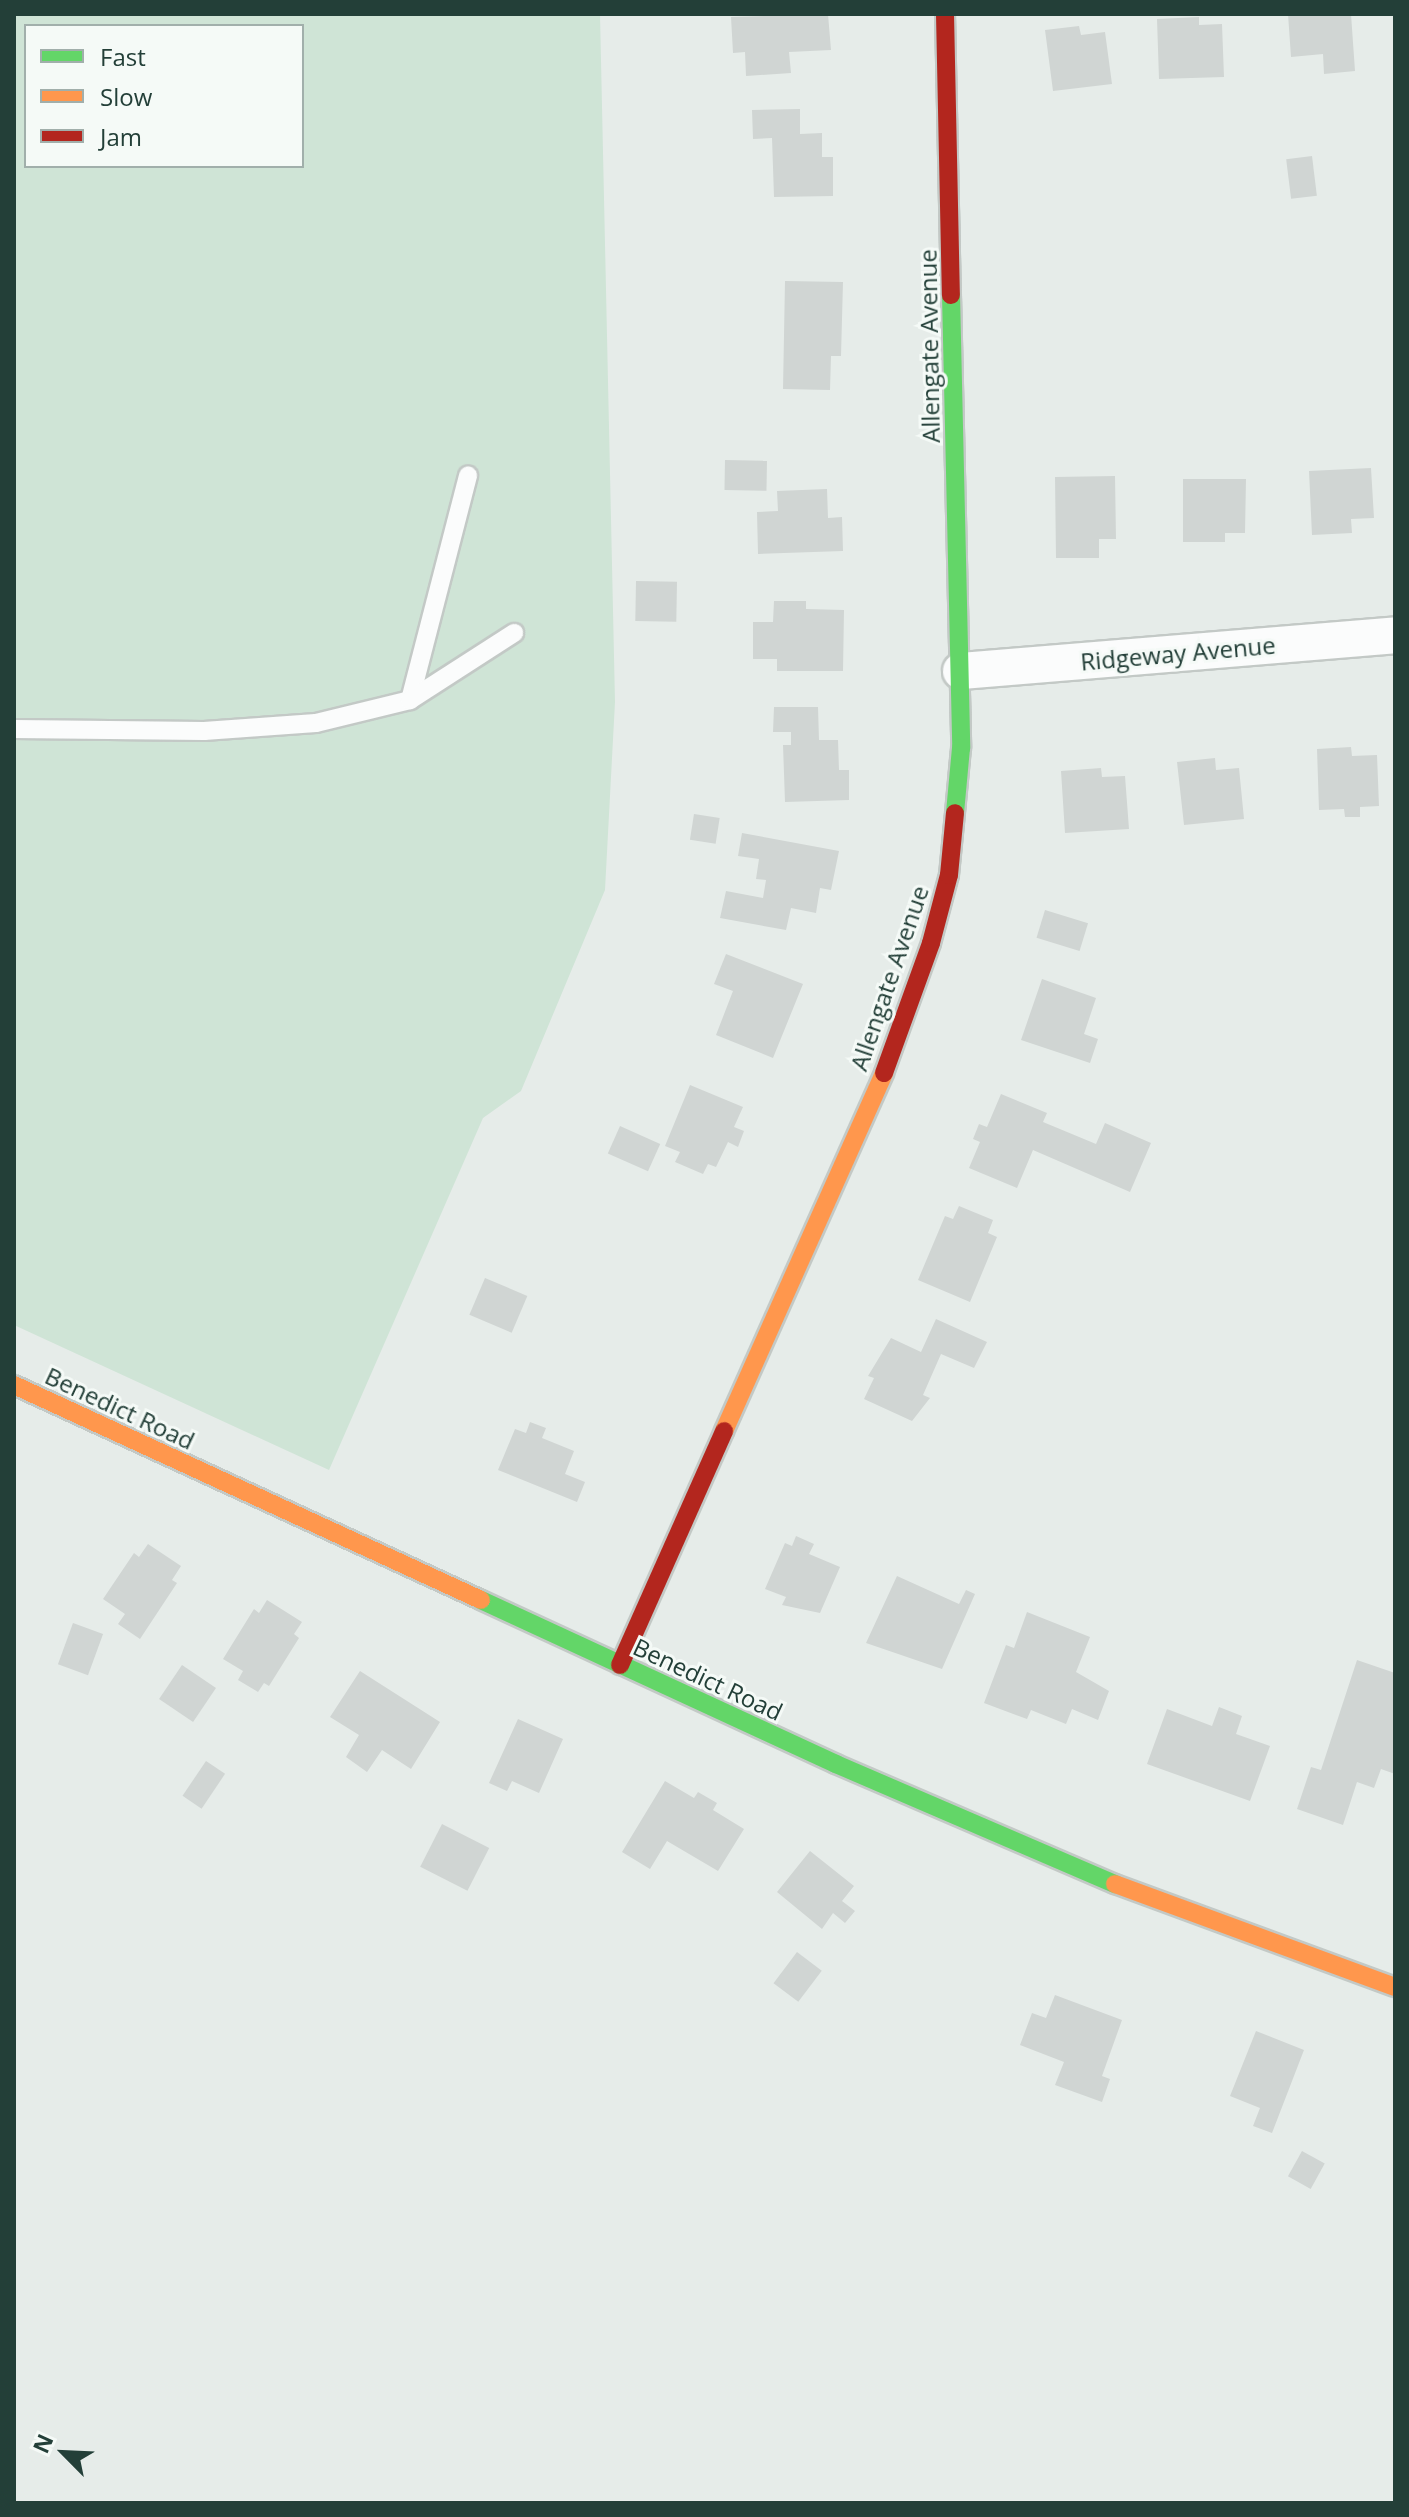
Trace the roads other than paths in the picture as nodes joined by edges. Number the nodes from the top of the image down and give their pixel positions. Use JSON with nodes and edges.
{"nodes":[{"id":1,"x":945,"y":14,"type":"edge"},
{"id":2,"x":468,"y":475,"type":"dead end"},
{"id":3,"x":514,"y":633,"type":"dead end"},
{"id":4,"x":1395,"y":635,"type":"edge"},
{"id":5,"x":961,"y":671,"type":"junction"},
{"id":6,"x":410,"y":700,"type":"junction"},
{"id":7,"x":14,"y":729,"type":"edge"},
{"id":8,"x":14,"y":1385,"type":"edge"},
{"id":9,"x":620,"y":1665,"type":"junction"},
{"id":10,"x":1395,"y":1987,"type":"edge"}],
"edges":[{"from":1,"to":5,"type":"street","name":"Allengate Avenue"},
{"from":2,"to":6,"type":"lane"},
{"from":3,"to":6,"type":"lane"},
{"from":4,"to":5,"type":"street","name":"Ridgeway Avenue"},
{"from":5,"to":9,"type":"street","name":"Allengate Avenue"},
{"from":6,"to":7,"type":"lane"},
{"from":8,"to":9,"type":"street","name":"Benedict Road"},
{"from":9,"to":10,"type":"street","name":"Benedict Road"}]}
